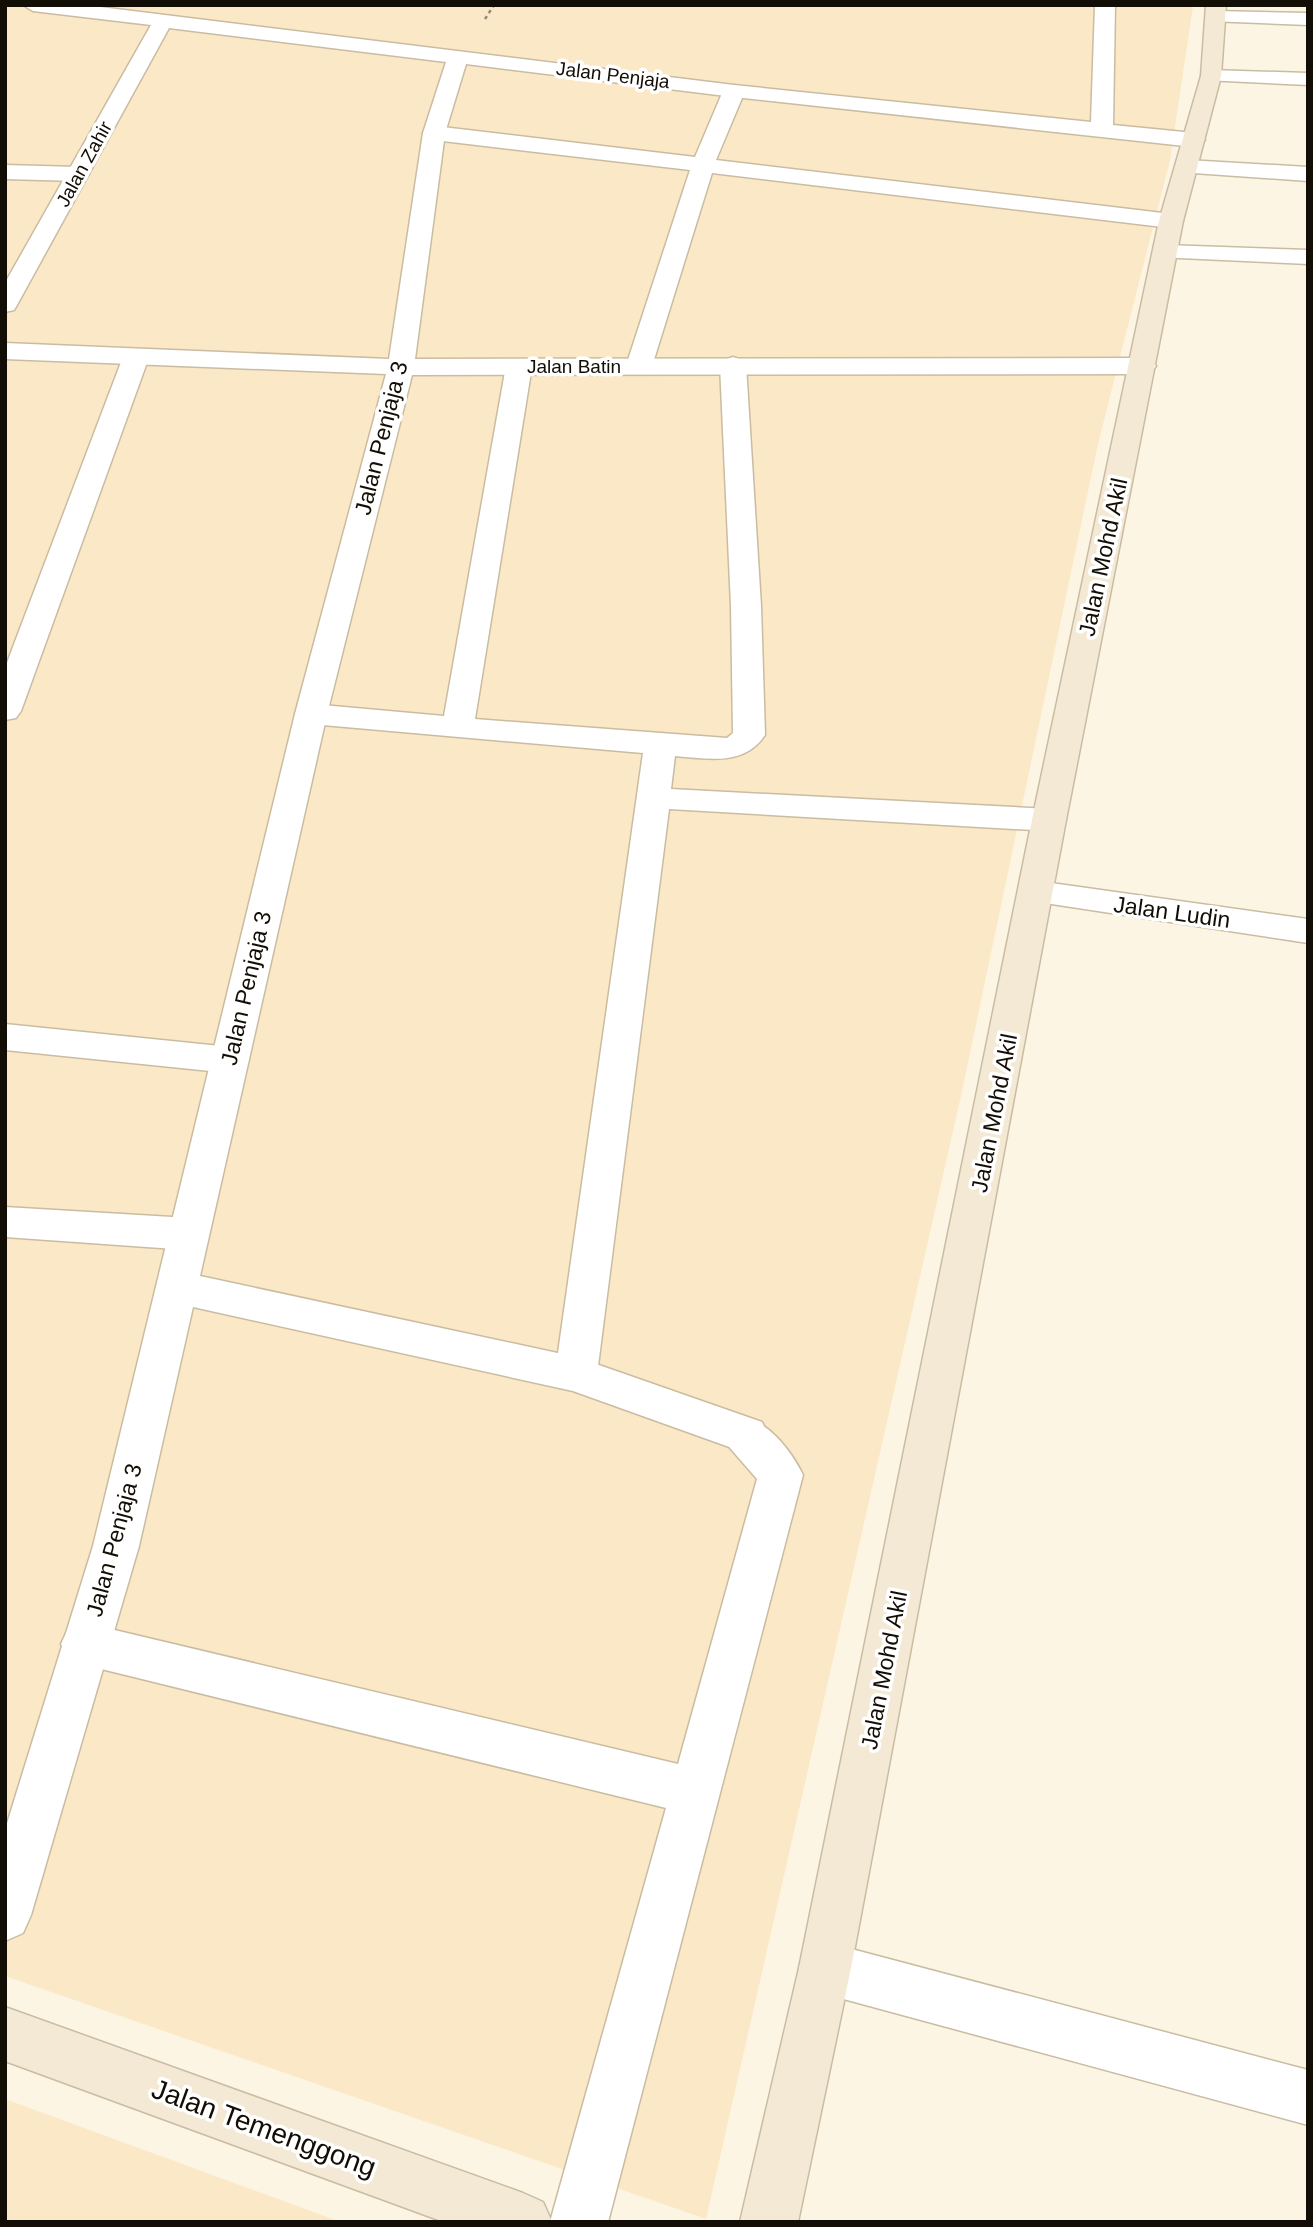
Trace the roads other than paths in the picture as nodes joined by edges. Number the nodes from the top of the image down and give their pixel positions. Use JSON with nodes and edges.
{"nodes":[{"id":1,"x":33,"y":5,"type":"edge"},
{"id":2,"x":1105,"y":5,"type":"edge"},
{"id":3,"x":1216,"y":11,"type":"edge"},
{"id":4,"x":1308,"y":19,"type":"edge"},
{"id":5,"x":162,"y":23,"type":"junction"},
{"id":6,"x":459,"y":55,"type":"junction"},
{"id":7,"x":1211,"y":76,"type":"junction"},
{"id":8,"x":1308,"y":79,"type":"edge"},
{"id":9,"x":734,"y":91,"type":"junction"},
{"id":10,"x":1102,"y":130,"type":"junction"},
{"id":11,"x":434,"y":133,"type":"junction"},
{"id":12,"x":1191,"y":154,"type":"junction"},
{"id":13,"x":703,"y":165,"type":"junction"},
{"id":14,"x":5,"y":172,"type":"edge"},
{"id":15,"x":78,"y":174,"type":"junction"},
{"id":16,"x":1308,"y":174,"type":"edge"},
{"id":17,"x":1168,"y":237,"type":"junction"},
{"id":18,"x":1308,"y":257,"type":"edge"},
{"id":19,"x":5,"y":305,"type":"edge"},
{"id":20,"x":5,"y":351,"type":"edge"},
{"id":21,"x":136,"y":357,"type":"junction"},
{"id":22,"x":733,"y":365,"type":"junction"},
{"id":23,"x":519,"y":366,"type":"junction"},
{"id":24,"x":639,"y":366,"type":"junction"},
{"id":25,"x":1143,"y":366,"type":"junction"},
{"id":26,"x":401,"y":367,"type":"junction"},
{"id":27,"x":5,"y":711,"type":"edge"},
{"id":28,"x":311,"y":714,"type":"junction"},
{"id":29,"x":458,"y":725,"type":"junction"},
{"id":30,"x":662,"y":743,"type":"junction"},
{"id":31,"x":654,"y":799,"type":"junction"},
{"id":32,"x":1049,"y":820,"type":"junction"},
{"id":33,"x":1037,"y":892,"type":"junction"},
{"id":34,"x":1308,"y":931,"type":"edge"},
{"id":35,"x":5,"y":1037,"type":"edge"},
{"id":36,"x":230,"y":1060,"type":"junction"},
{"id":37,"x":5,"y":1222,"type":"edge"},
{"id":38,"x":189,"y":1234,"type":"junction"},
{"id":39,"x":177,"y":1287,"type":"junction"},
{"id":40,"x":576,"y":1374,"type":"junction"},
{"id":41,"x":85,"y":1644,"type":"junction"},
{"id":42,"x":695,"y":1791,"type":"junction"},
{"id":43,"x":5,"y":1915,"type":"edge"},
{"id":44,"x":825,"y":1968,"type":"junction"},
{"id":45,"x":5,"y":2034,"type":"edge"},
{"id":46,"x":1308,"y":2098,"type":"edge"},
{"id":47,"x":523,"y":2222,"type":"edge"},
{"id":48,"x":579,"y":2222,"type":"edge"},
{"id":49,"x":769,"y":2222,"type":"edge"}],
"edges":[{"from":1,"to":5,"type":"street","name":"Jalan Penjaja"},
{"from":2,"to":10,"type":"street"},
{"from":3,"to":4,"type":"street"},
{"from":3,"to":7,"type":"street","name":"Jalan Mohd Akil"},
{"from":5,"to":6,"type":"street","name":"Jalan Penjaja"},
{"from":5,"to":15,"type":"street","name":"Jalan Zahir"},
{"from":6,"to":9,"type":"street","name":"Jalan Penjaja"},
{"from":6,"to":11,"type":"street","name":"Jalan Penjaja 3"},
{"from":7,"to":8,"type":"street"},
{"from":7,"to":12,"type":"street","name":"Jalan Mohd Akil"},
{"from":9,"to":10,"type":"street","name":"Jalan Penjaja"},
{"from":9,"to":13,"type":"street"},
{"from":10,"to":12,"type":"street","name":"Jalan Penjaja"},
{"from":11,"to":13,"type":"street"},
{"from":11,"to":26,"type":"street","name":"Jalan Penjaja 3"},
{"from":12,"to":16,"type":"street","name":"Jalan Penjaja"},
{"from":12,"to":17,"type":"street","name":"Jalan Mohd Akil"},
{"from":13,"to":17,"type":"street"},
{"from":13,"to":24,"type":"street"},
{"from":14,"to":15,"type":"street"},
{"from":15,"to":19,"type":"street","name":"Jalan Zahir"},
{"from":17,"to":18,"type":"street"},
{"from":17,"to":25,"type":"street","name":"Jalan Mohd Akil"},
{"from":20,"to":21,"type":"street","name":"Jalan Batin"},
{"from":21,"to":26,"type":"street","name":"Jalan Batin"},
{"from":21,"to":27,"type":"street"},
{"from":22,"to":24,"type":"street","name":"Jalan Batin"},
{"from":22,"to":25,"type":"street","name":"Jalan Batin"},
{"from":22,"to":30,"type":"street"},
{"from":23,"to":24,"type":"street","name":"Jalan Batin"},
{"from":23,"to":26,"type":"street","name":"Jalan Batin"},
{"from":23,"to":29,"type":"street"},
{"from":25,"to":32,"type":"street","name":"Jalan Mohd Akil"},
{"from":26,"to":28,"type":"street","name":"Jalan Penjaja 3"},
{"from":28,"to":29,"type":"street"},
{"from":28,"to":36,"type":"street","name":"Jalan Penjaja 3"},
{"from":29,"to":30,"type":"street"},
{"from":30,"to":31,"type":"street"},
{"from":31,"to":32,"type":"street"},
{"from":31,"to":40,"type":"street"},
{"from":32,"to":33,"type":"street","name":"Jalan Mohd Akil"},
{"from":33,"to":34,"type":"street","name":"Jalan Ludin"},
{"from":33,"to":44,"type":"street","name":"Jalan Mohd Akil"},
{"from":35,"to":36,"type":"street"},
{"from":36,"to":38,"type":"street","name":"Jalan Penjaja 3"},
{"from":37,"to":38,"type":"street"},
{"from":38,"to":39,"type":"street","name":"Jalan Penjaja 3"},
{"from":39,"to":40,"type":"street"},
{"from":39,"to":41,"type":"street","name":"Jalan Penjaja 3"},
{"from":40,"to":42,"type":"street"},
{"from":41,"to":42,"type":"street"},
{"from":41,"to":43,"type":"street","name":"Jalan Penjaja 3"},
{"from":42,"to":48,"type":"street"},
{"from":44,"to":46,"type":"street"},
{"from":44,"to":49,"type":"street","name":"Jalan Mohd Akil"},
{"from":45,"to":47,"type":"street","name":"Jalan Temenggong"}]}
